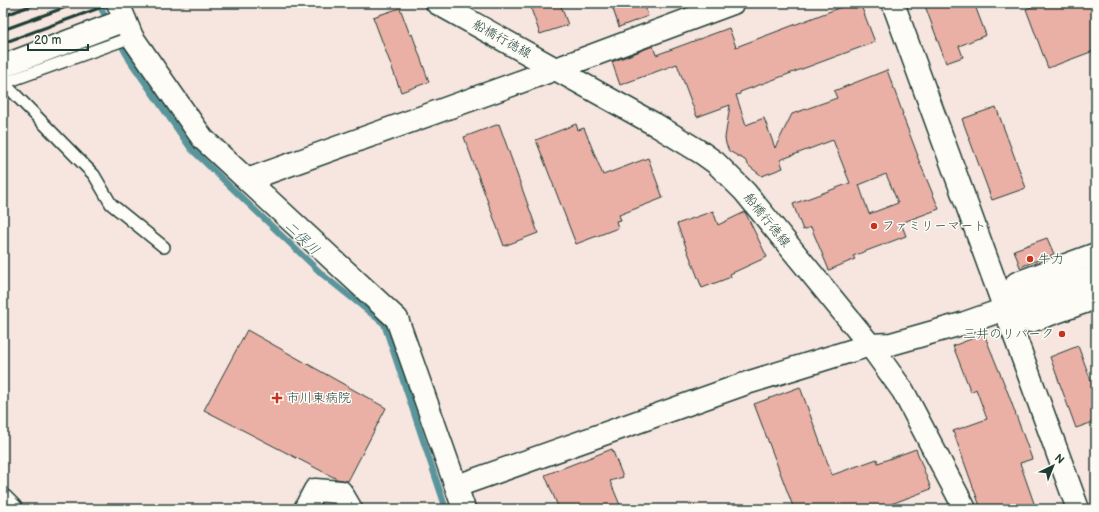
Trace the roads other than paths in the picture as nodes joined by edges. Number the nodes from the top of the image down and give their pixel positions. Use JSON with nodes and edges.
{"nodes":[{"id":1,"x":437,"y":3,"type":"edge"},
{"id":2,"x":733,"y":3,"type":"edge"},
{"id":3,"x":893,"y":3,"type":"edge"},
{"id":4,"x":125,"y":20,"type":"edge"},
{"id":5,"x":3,"y":66,"type":"edge"},
{"id":6,"x":556,"y":69,"type":"junction"},
{"id":7,"x":247,"y":180,"type":"junction"},
{"id":8,"x":164,"y":247,"type":"dead end"},
{"id":9,"x":1096,"y":254,"type":"edge"},
{"id":10,"x":1096,"y":277,"type":"edge"},
{"id":11,"x":1096,"y":298,"type":"edge"},
{"id":12,"x":1006,"y":309,"type":"junction"},
{"id":13,"x":870,"y":345,"type":"junction"},
{"id":14,"x":457,"y":486,"type":"junction"},
{"id":15,"x":3,"y":501,"type":"edge"},
{"id":16,"x":11,"y":509,"type":"edge"},
{"id":17,"x":305,"y":509,"type":"edge"},
{"id":18,"x":351,"y":509,"type":"edge"},
{"id":19,"x":464,"y":509,"type":"edge"},
{"id":20,"x":965,"y":509,"type":"edge"},
{"id":21,"x":1078,"y":509,"type":"edge"}],
"edges":[{"from":1,"to":6,"type":"street","name":"船橋行徳線"},
{"from":2,"to":6,"type":"street"},
{"from":3,"to":12,"type":"street"},
{"from":4,"to":5,"type":"street"},
{"from":4,"to":7,"type":"street"},
{"from":4,"to":8,"type":"lane"},
{"from":6,"to":7,"type":"street"},
{"from":6,"to":13,"type":"street","name":"船橋行徳線"},
{"from":7,"to":14,"type":"street"},
{"from":9,"to":12,"type":"street"},
{"from":10,"to":12,"type":"street"},
{"from":11,"to":12,"type":"street"},
{"from":12,"to":13,"type":"street"},
{"from":12,"to":21,"type":"street"},
{"from":13,"to":14,"type":"street"},
{"from":13,"to":20,"type":"street","name":"船橋行徳線"},
{"from":14,"to":19,"type":"street"},
{"from":15,"to":16,"type":"street"},
{"from":17,"to":18,"type":"street"}]}
